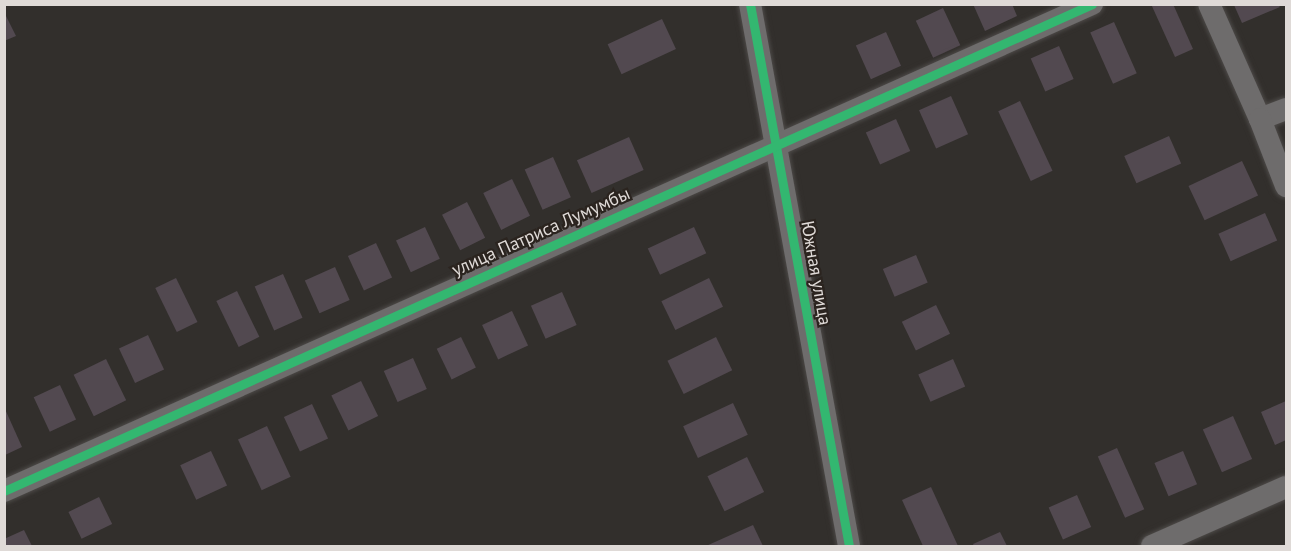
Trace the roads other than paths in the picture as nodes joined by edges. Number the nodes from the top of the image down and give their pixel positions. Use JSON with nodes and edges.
{"nodes":[{"id":1,"x":750,"y":4,"type":"edge"},
{"id":2,"x":1092,"y":4,"type":"edge"},
{"id":3,"x":1209,"y":4,"type":"edge"},
{"id":4,"x":1287,"y":109,"type":"edge"},
{"id":5,"x":1260,"y":119,"type":"junction"},
{"id":6,"x":776,"y":145,"type":"junction"},
{"id":7,"x":1287,"y":186,"type":"edge"},
{"id":8,"x":1287,"y":487,"type":"edge"},
{"id":9,"x":4,"y":491,"type":"edge"},
{"id":10,"x":849,"y":546,"type":"edge"},
{"id":11,"x":1152,"y":546,"type":"edge"}],
"edges":[{"from":1,"to":6,"type":"street","name":"Южная улица"},
{"from":2,"to":6,"type":"street","name":"улица Патриса Лумумбы"},
{"from":3,"to":5,"type":"street"},
{"from":4,"to":5,"type":"street"},
{"from":5,"to":7,"type":"street"},
{"from":6,"to":9,"type":"street","name":"улица Патриса Лумумбы"},
{"from":6,"to":10,"type":"street","name":"Южная улица"},
{"from":8,"to":11,"type":"street"}]}
